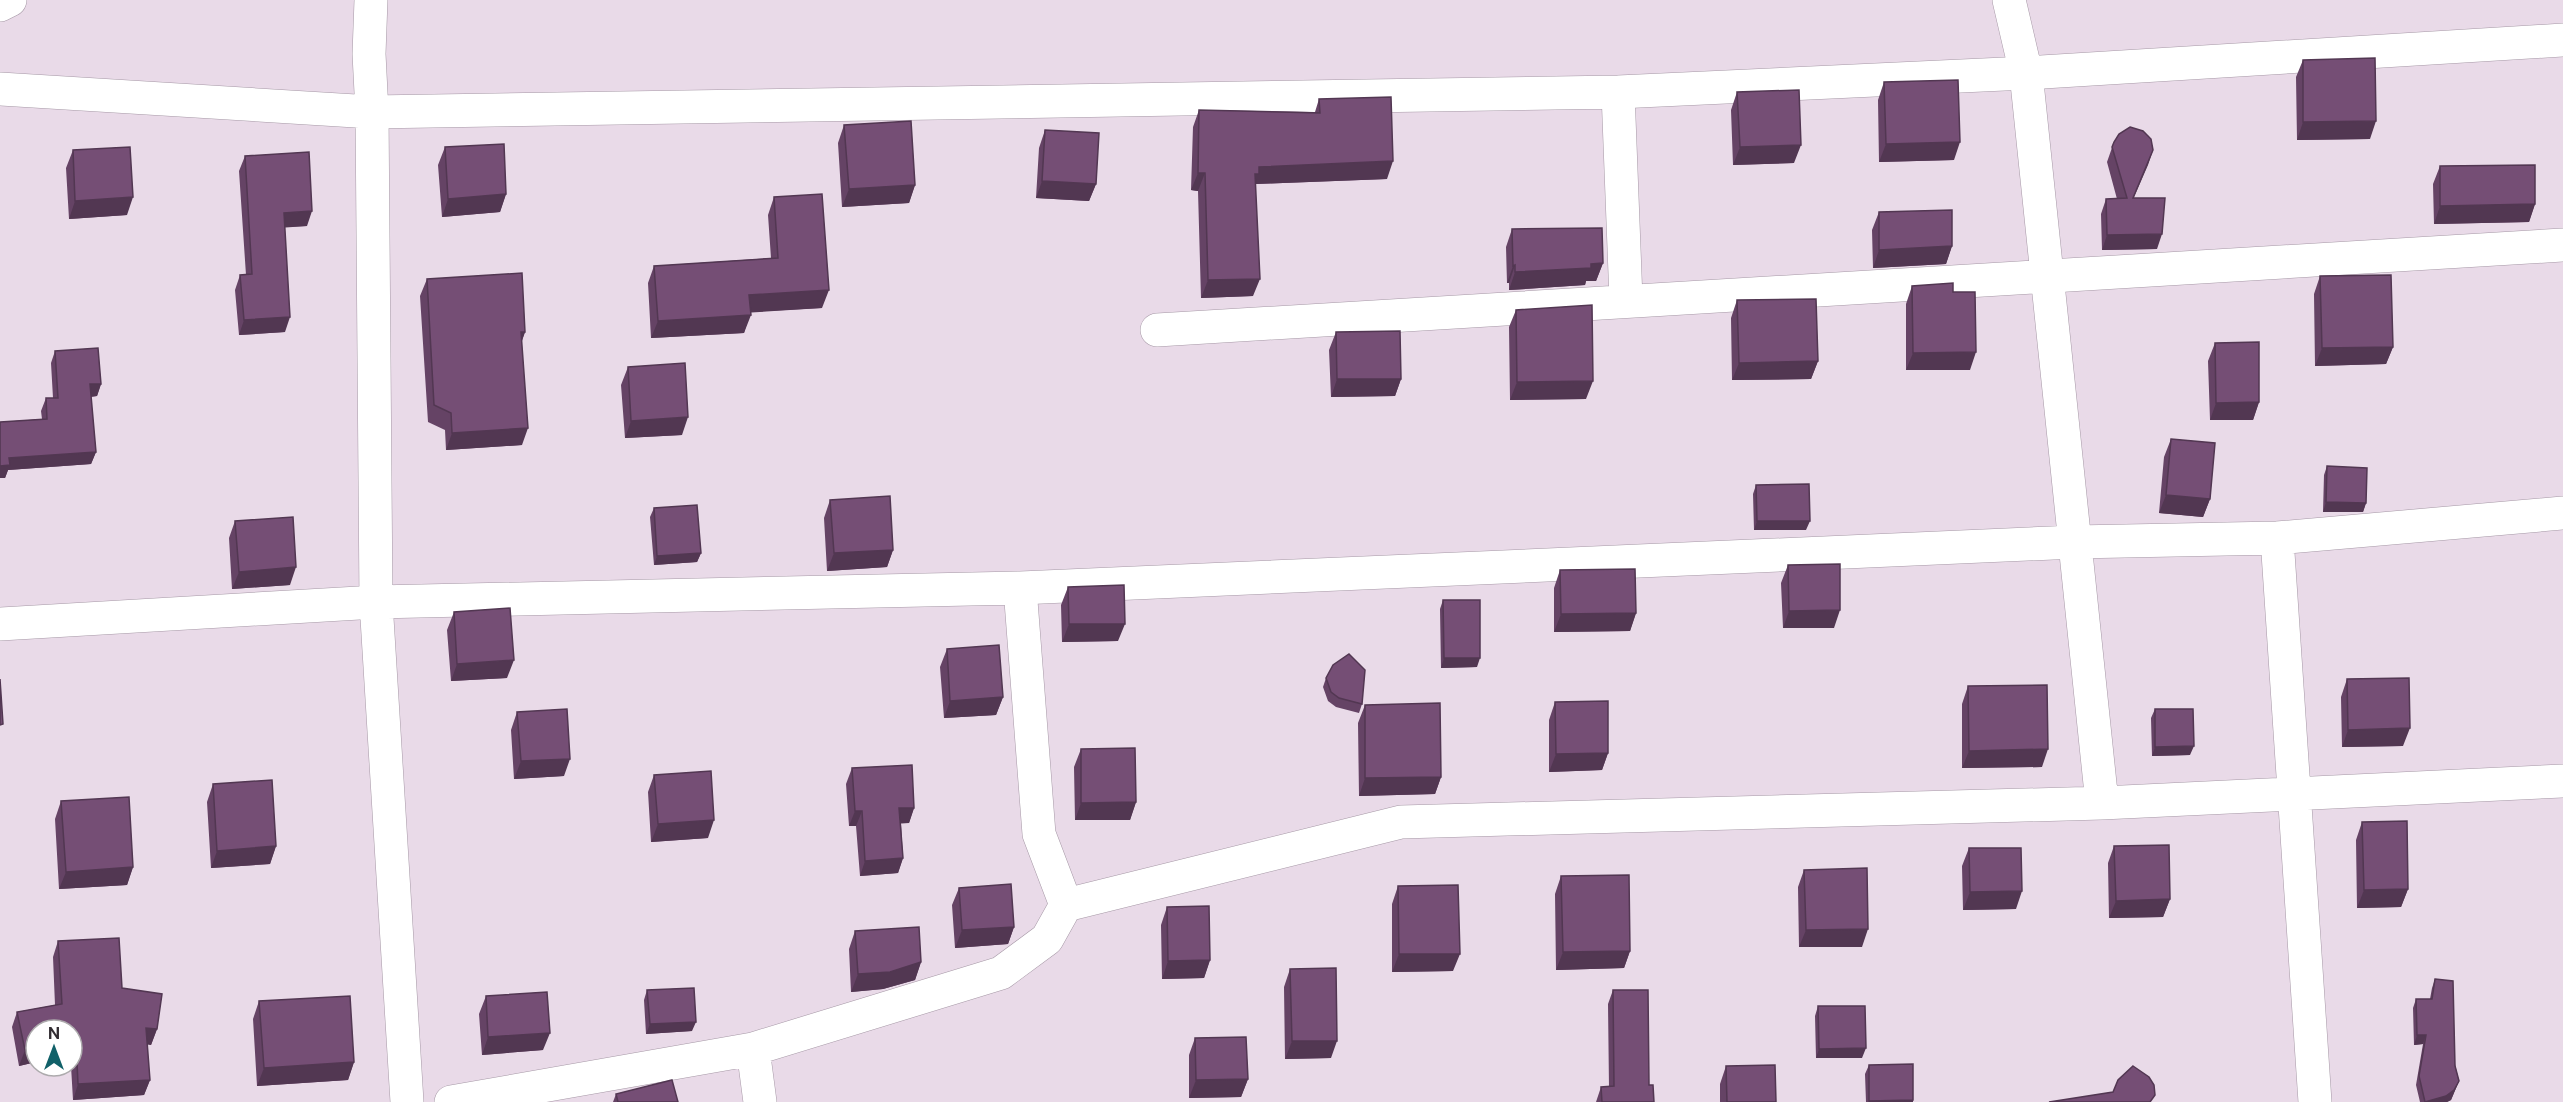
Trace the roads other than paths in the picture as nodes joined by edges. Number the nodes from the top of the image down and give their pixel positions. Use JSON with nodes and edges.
{"nodes":[{"id":1,"x":10,"y":0,"type":"edge"},
{"id":2,"x":371,"y":0,"type":"edge"},
{"id":3,"x":2009,"y":0,"type":"edge"},
{"id":4,"x":0,"y":5,"type":"edge"},
{"id":5,"x":2563,"y":40,"type":"edge"},
{"id":6,"x":2026,"y":73,"type":"junction"},
{"id":7,"x":0,"y":89,"type":"edge"},
{"id":8,"x":1618,"y":92,"type":"junction"},
{"id":9,"x":372,"y":112,"type":"junction"},
{"id":10,"x":2563,"y":245,"type":"edge"},
{"id":11,"x":2048,"y":277,"type":"junction"},
{"id":12,"x":1626,"y":300,"type":"junction"},
{"id":13,"x":1157,"y":330,"type":"dead end"},
{"id":14,"x":2563,"y":513,"type":"edge"},
{"id":15,"x":2277,"y":538,"type":"junction"},
{"id":16,"x":2075,"y":542,"type":"junction"},
{"id":17,"x":1020,"y":588,"type":"junction"},
{"id":18,"x":376,"y":602,"type":"junction"},
{"id":19,"x":0,"y":624,"type":"edge"},
{"id":20,"x":2563,"y":781,"type":"edge"},
{"id":21,"x":2296,"y":795,"type":"junction"},
{"id":22,"x":2102,"y":803,"type":"junction"},
{"id":23,"x":1066,"y":905,"type":"junction"},
{"id":24,"x":753,"y":1049,"type":"junction"},
{"id":25,"x":406,"y":1102,"type":"edge"},
{"id":26,"x":451,"y":1102,"type":"edge"},
{"id":27,"x":760,"y":1102,"type":"edge"},
{"id":28,"x":2315,"y":1102,"type":"edge"}],
"edges":[{"from":1,"to":4,"type":"street"},
{"from":2,"to":9,"type":"street"},
{"from":3,"to":6,"type":"street"},
{"from":5,"to":6,"type":"street"},
{"from":6,"to":8,"type":"street"},
{"from":6,"to":11,"type":"street"},
{"from":7,"to":9,"type":"street"},
{"from":8,"to":9,"type":"street"},
{"from":8,"to":12,"type":"street"},
{"from":9,"to":18,"type":"street"},
{"from":10,"to":11,"type":"street"},
{"from":11,"to":12,"type":"street"},
{"from":11,"to":16,"type":"street"},
{"from":12,"to":13,"type":"street"},
{"from":14,"to":15,"type":"street"},
{"from":15,"to":16,"type":"street"},
{"from":15,"to":21,"type":"street"},
{"from":16,"to":17,"type":"street"},
{"from":16,"to":22,"type":"street"},
{"from":17,"to":18,"type":"street"},
{"from":17,"to":23,"type":"street"},
{"from":18,"to":19,"type":"street"},
{"from":18,"to":25,"type":"street"},
{"from":20,"to":21,"type":"street"},
{"from":21,"to":22,"type":"street"},
{"from":21,"to":28,"type":"street"},
{"from":22,"to":23,"type":"street"},
{"from":23,"to":24,"type":"street"},
{"from":24,"to":26,"type":"street"},
{"from":24,"to":27,"type":"street"}]}
